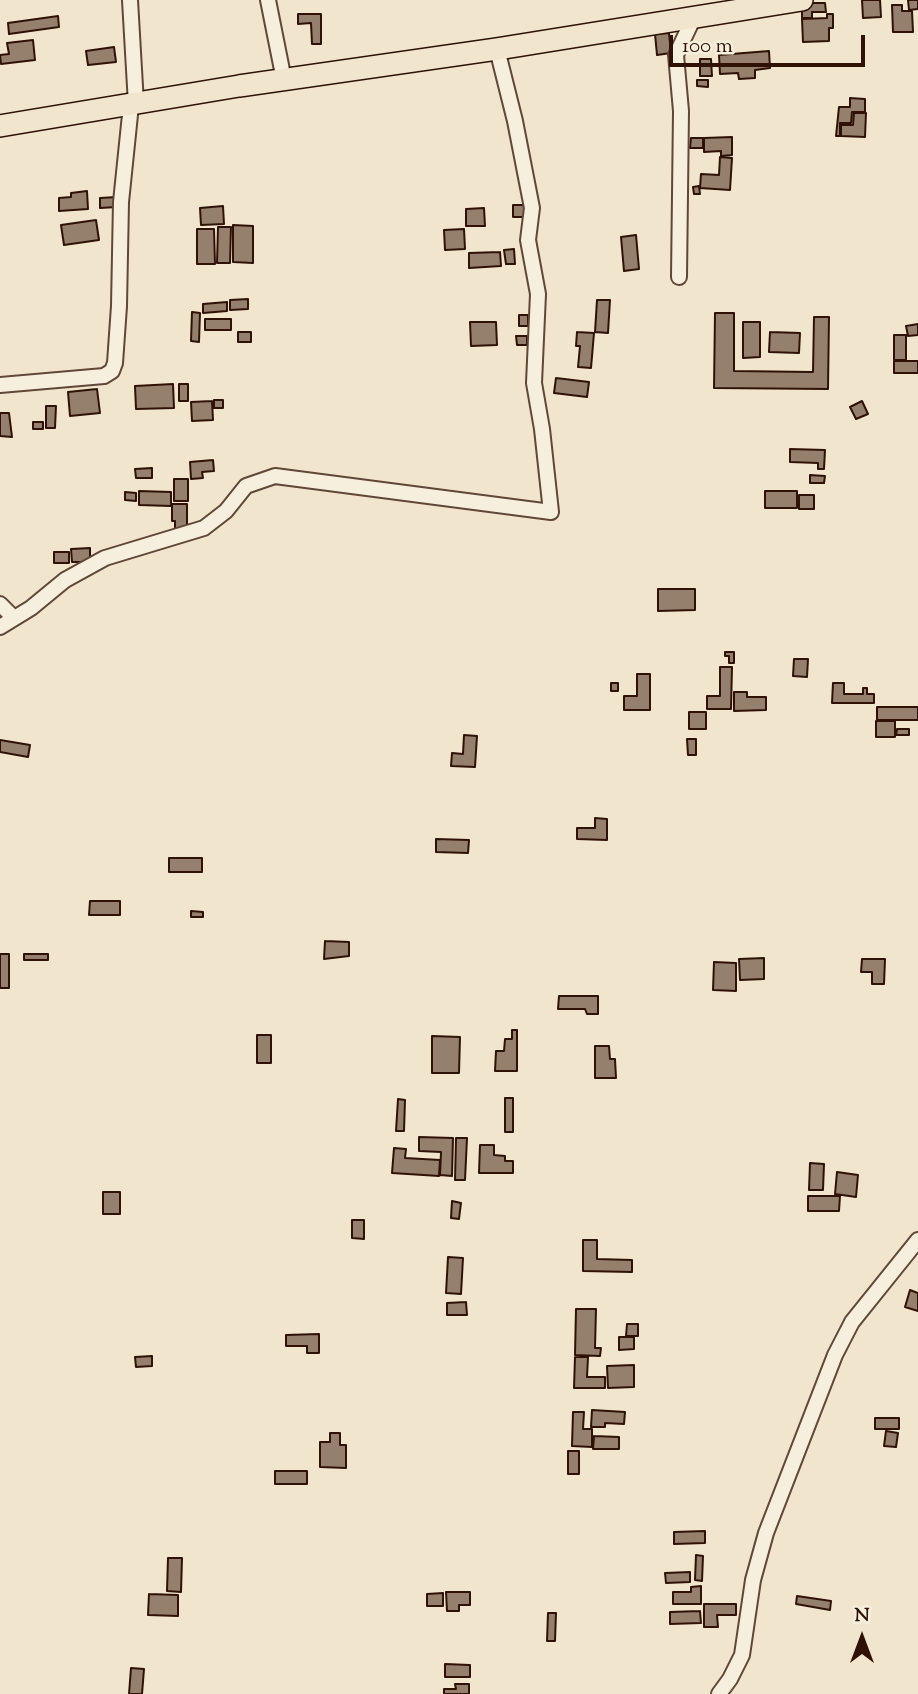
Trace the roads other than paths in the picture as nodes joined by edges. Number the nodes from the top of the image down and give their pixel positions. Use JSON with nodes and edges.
{"nodes":[{"id":1,"x":130,"y":0,"type":"edge"},
{"id":2,"x":268,"y":0,"type":"edge"},
{"id":3,"x":802,"y":0,"type":"edge"},
{"id":4,"x":694,"y":17,"type":"junction"},
{"id":5,"x":497,"y":49,"type":"junction"},
{"id":6,"x":284,"y":80,"type":"junction"},
{"id":7,"x":134,"y":105,"type":"junction"},
{"id":8,"x":0,"y":126,"type":"edge"},
{"id":9,"x":679,"y":277,"type":"dead end"},
{"id":10,"x":0,"y":385,"type":"edge"},
{"id":11,"x":0,"y":604,"type":"edge"},
{"id":12,"x":14,"y":618,"type":"junction"},
{"id":13,"x":0,"y":627,"type":"edge"},
{"id":14,"x":918,"y":1240,"type":"edge"},
{"id":15,"x":719,"y":1694,"type":"edge"}],
"edges":[{"from":1,"to":7,"type":"street"},
{"from":2,"to":6,"type":"street"},
{"from":3,"to":4,"type":"main road"},
{"from":4,"to":5,"type":"main road"},
{"from":4,"to":9,"type":"street"},
{"from":5,"to":6,"type":"main road"},
{"from":5,"to":12,"type":"street"},
{"from":6,"to":7,"type":"main road"},
{"from":7,"to":8,"type":"main road"},
{"from":7,"to":10,"type":"street"},
{"from":11,"to":12,"type":"street"},
{"from":12,"to":13,"type":"street"},
{"from":14,"to":15,"type":"street"}]}
